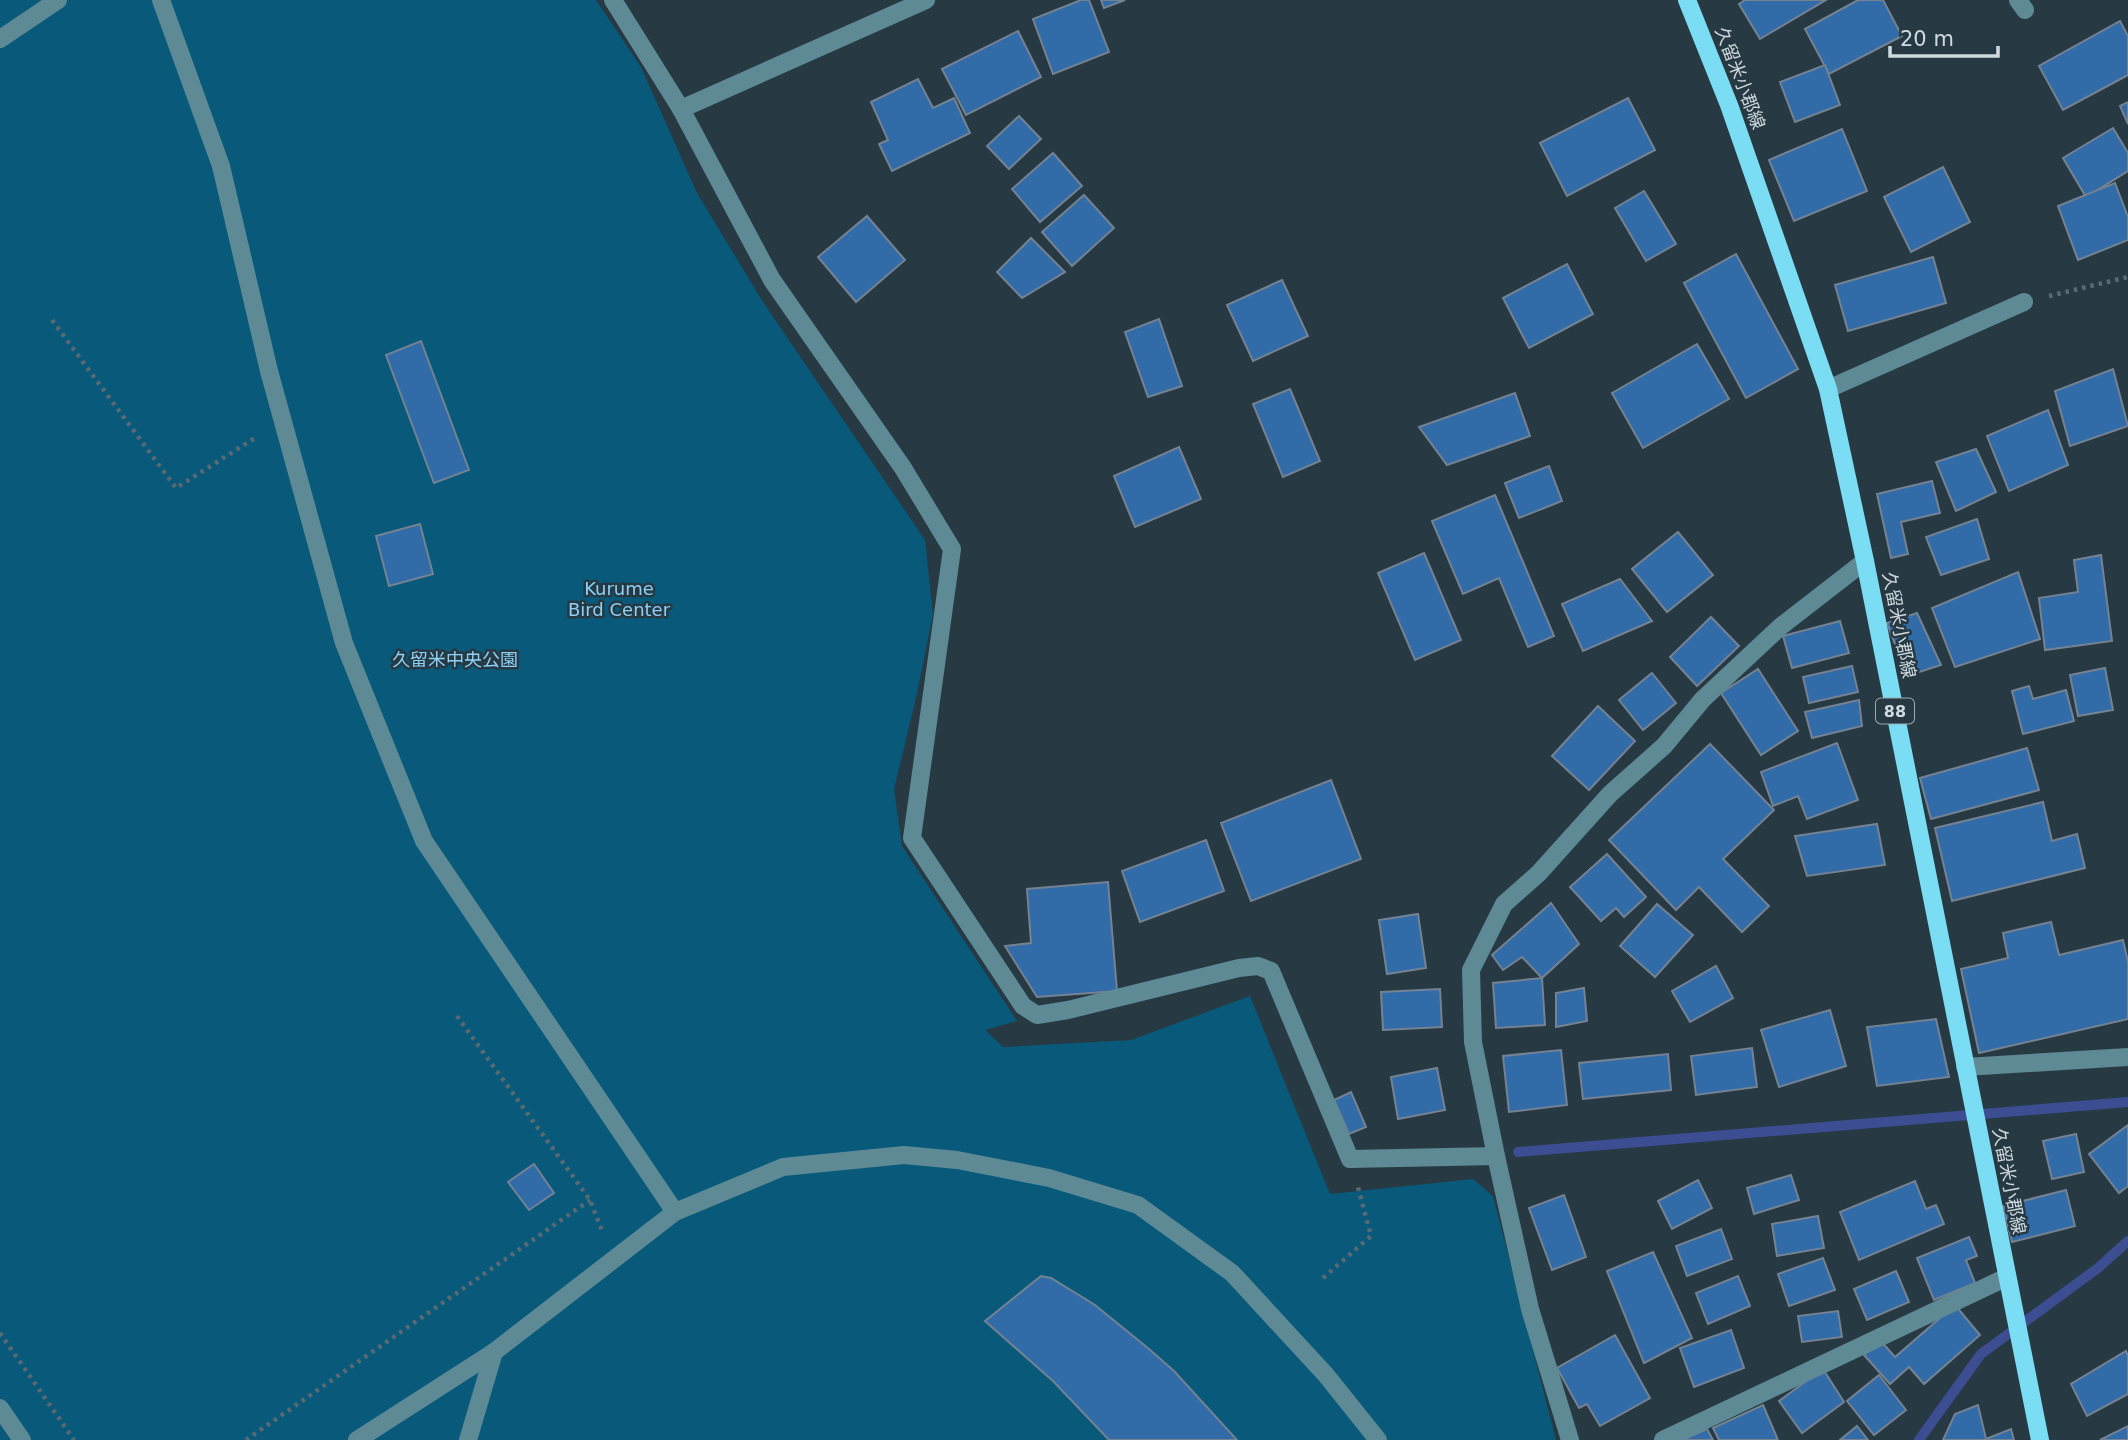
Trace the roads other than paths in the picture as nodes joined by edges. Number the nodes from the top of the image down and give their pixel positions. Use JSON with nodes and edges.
{"nodes":[{"id":1,"x":58,"y":0,"type":"edge"},
{"id":2,"x":161,"y":0,"type":"edge"},
{"id":3,"x":613,"y":0,"type":"edge"},
{"id":4,"x":926,"y":0,"type":"edge"},
{"id":5,"x":1687,"y":0,"type":"edge"},
{"id":6,"x":0,"y":39,"type":"edge"},
{"id":7,"x":681,"y":109,"type":"junction"},
{"id":8,"x":2024,"y":302,"type":"road end"},
{"id":9,"x":1828,"y":389,"type":"junction"},
{"id":10,"x":1865,"y":561,"type":"junction"},
{"id":11,"x":2128,"y":1057,"type":"edge"},
{"id":12,"x":1965,"y":1067,"type":"junction"},
{"id":13,"x":1496,"y":1156,"type":"junction"},
{"id":14,"x":675,"y":1212,"type":"junction"},
{"id":15,"x":2007,"y":1277,"type":"junction"},
{"id":16,"x":494,"y":1352,"type":"junction"},
{"id":17,"x":0,"y":1408,"type":"edge"},
{"id":18,"x":22,"y":1440,"type":"edge"},
{"id":19,"x":358,"y":1440,"type":"edge"},
{"id":20,"x":468,"y":1440,"type":"edge"},
{"id":21,"x":1378,"y":1440,"type":"edge"},
{"id":22,"x":1570,"y":1440,"type":"edge"},
{"id":23,"x":1663,"y":1440,"type":"edge"},
{"id":24,"x":2040,"y":1440,"type":"edge"}],
"edges":[{"from":1,"to":6,"type":"street"},
{"from":2,"to":14,"type":"street"},
{"from":3,"to":7,"type":"street"},
{"from":4,"to":7,"type":"street"},
{"from":5,"to":9,"type":"main road","name":"久留米小郡線","number":"88"},
{"from":7,"to":13,"type":"street"},
{"from":8,"to":9,"type":"street"},
{"from":9,"to":10,"type":"main road","name":"久留米小郡線","number":"88"},
{"from":10,"to":12,"type":"main road","name":"久留米小郡線","number":"88"},
{"from":10,"to":13,"type":"street"},
{"from":11,"to":12,"type":"street"},
{"from":12,"to":15,"type":"main road","name":"久留米小郡線","number":"88"},
{"from":13,"to":22,"type":"street"},
{"from":14,"to":16,"type":"street"},
{"from":14,"to":21,"type":"street"},
{"from":15,"to":23,"type":"street"},
{"from":15,"to":24,"type":"main road","name":"久留米小郡線","number":"88"},
{"from":16,"to":19,"type":"street"},
{"from":16,"to":20,"type":"street"},
{"from":17,"to":18,"type":"street"}]}
